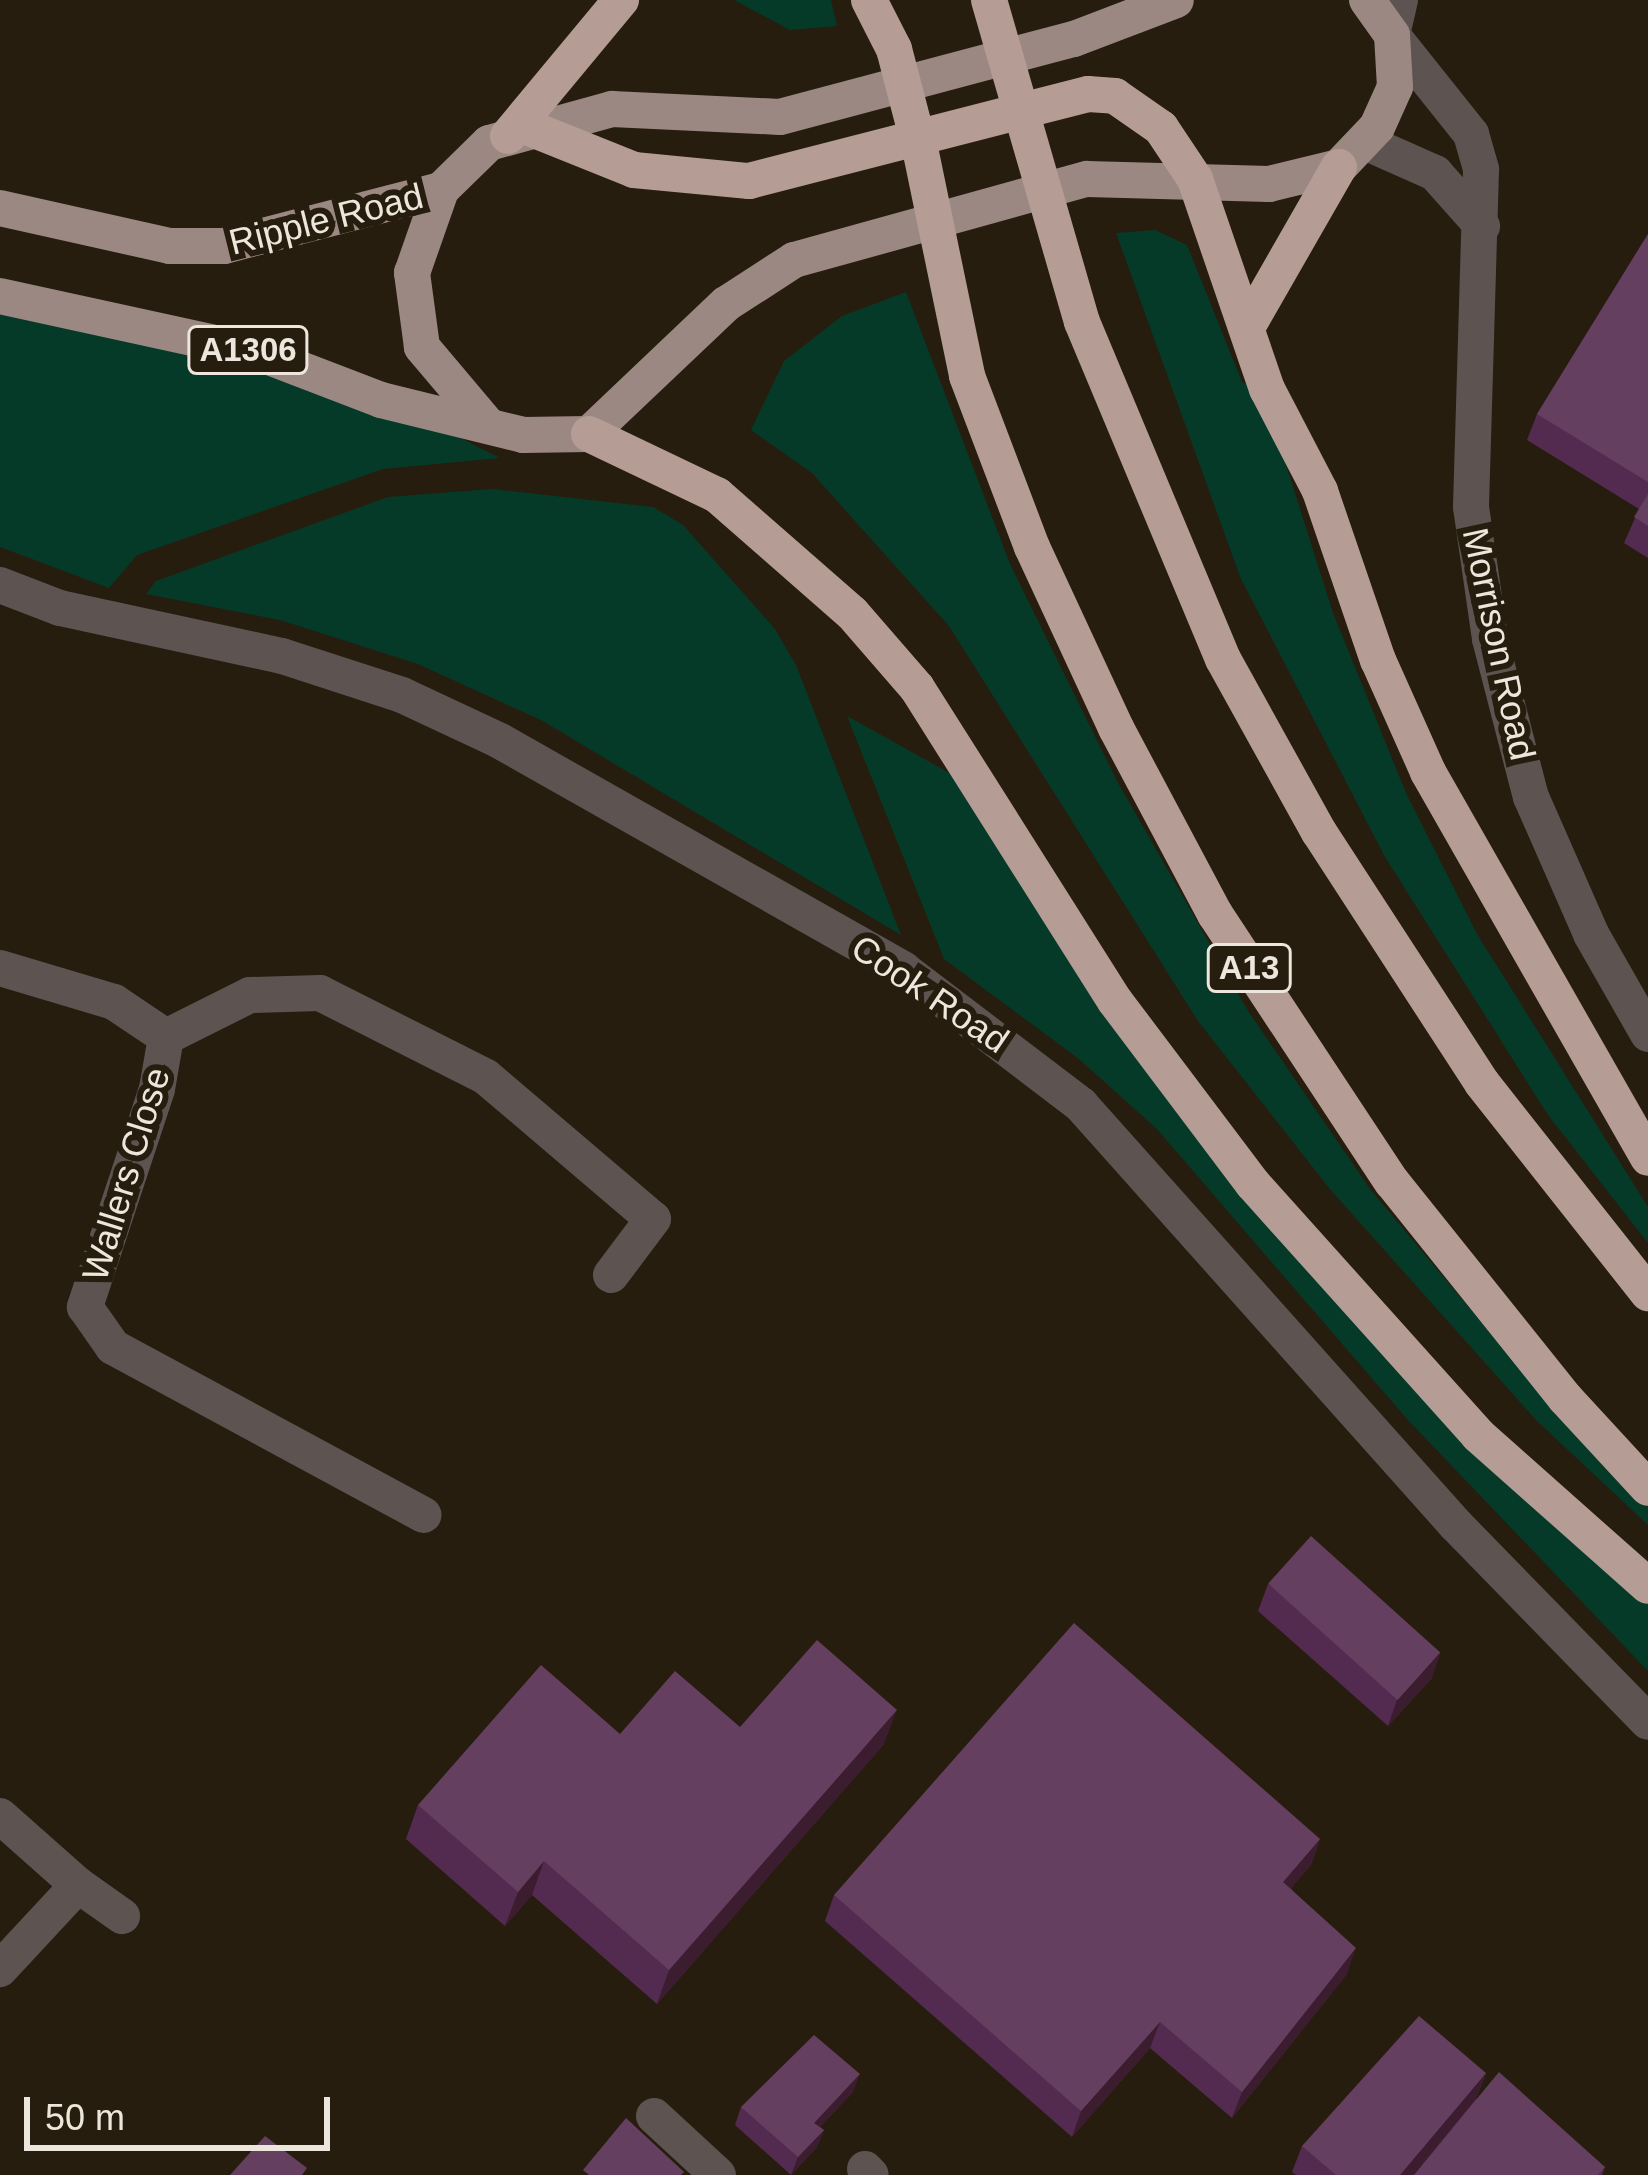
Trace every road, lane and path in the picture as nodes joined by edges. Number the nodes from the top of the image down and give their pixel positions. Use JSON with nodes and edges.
{"nodes":[{"id":1,"x":621,"y":0,"type":"edge"},
{"id":2,"x":869,"y":0,"type":"edge"},
{"id":3,"x":989,"y":0,"type":"edge"},
{"id":4,"x":1176,"y":0,"type":"edge"},
{"id":5,"x":1367,"y":0,"type":"edge"},
{"id":6,"x":1396,"y":17,"type":"edge"},
{"id":7,"x":520,"y":132,"type":"junction"},
{"id":8,"x":1352,"y":155,"type":"junction"},
{"id":9,"x":1195,"y":178,"type":"junction"},
{"id":10,"x":441,"y":190,"type":"junction"},
{"id":11,"x":0,"y":208,"type":"edge"},
{"id":12,"x":1482,"y":226,"type":"junction"},
{"id":13,"x":8,"y":300,"type":"edge"},
{"id":14,"x":1249,"y":324,"type":"junction"},
{"id":15,"x":489,"y":426,"type":"junction"},
{"id":16,"x":589,"y":434,"type":"junction"},
{"id":17,"x":0,"y":585,"type":"edge"},
{"id":18,"x":0,"y":968,"type":"edge"},
{"id":19,"x":1648,"y":1034,"type":"edge"},
{"id":20,"x":166,"y":1037,"type":"junction"},
{"id":21,"x":1648,"y":1158,"type":"edge"},
{"id":22,"x":610,"y":1275,"type":"dead end"},
{"id":23,"x":1648,"y":1293,"type":"edge"},
{"id":24,"x":1648,"y":1488,"type":"edge"},
{"id":25,"x":424,"y":1515,"type":"dead end"},
{"id":26,"x":1648,"y":1586,"type":"edge"},
{"id":27,"x":1648,"y":1722,"type":"edge"},
{"id":28,"x":0,"y":1816,"type":"edge"},
{"id":29,"x":78,"y":1885,"type":"junction"},
{"id":30,"x":122,"y":1916,"type":"dead end"},
{"id":31,"x":0,"y":1969,"type":"edge"},
{"id":32,"x":654,"y":2116,"type":"dead end"},
{"id":33,"x":718,"y":2175,"type":"edge"}],
"edges":[{"from":1,"to":7,"type":"highway"},
{"from":2,"to":24,"type":"highway","number":"A13"},
{"from":3,"to":23,"type":"highway"},
{"from":4,"to":7,"type":"main road"},
{"from":5,"to":6,"type":"main road"},
{"from":6,"to":8,"type":"main road"},
{"from":6,"to":12,"type":"street","name":"Morrison Road"},
{"from":7,"to":9,"type":"highway"},
{"from":7,"to":10,"type":"main road"},
{"from":8,"to":9,"type":"main road"},
{"from":8,"to":12,"type":"street"},
{"from":8,"to":14,"type":"highway"},
{"from":9,"to":14,"type":"highway"},
{"from":9,"to":16,"type":"main road"},
{"from":10,"to":11,"type":"main road","name":"Ripple Road"},
{"from":10,"to":15,"type":"main road"},
{"from":12,"to":19,"type":"street","name":"Morrison Road"},
{"from":13,"to":15,"type":"main road","number":"A1306"},
{"from":14,"to":21,"type":"highway"},
{"from":15,"to":16,"type":"main road"},
{"from":16,"to":26,"type":"highway"},
{"from":17,"to":27,"type":"street","name":"Cook Road"},
{"from":18,"to":20,"type":"street","name":"Wallers Close"},
{"from":20,"to":22,"type":"street"},
{"from":20,"to":25,"type":"street","name":"Wallers Close"},
{"from":28,"to":29,"type":"street"},
{"from":29,"to":30,"type":"street"},
{"from":29,"to":31,"type":"street"},
{"from":32,"to":33,"type":"street"}]}
